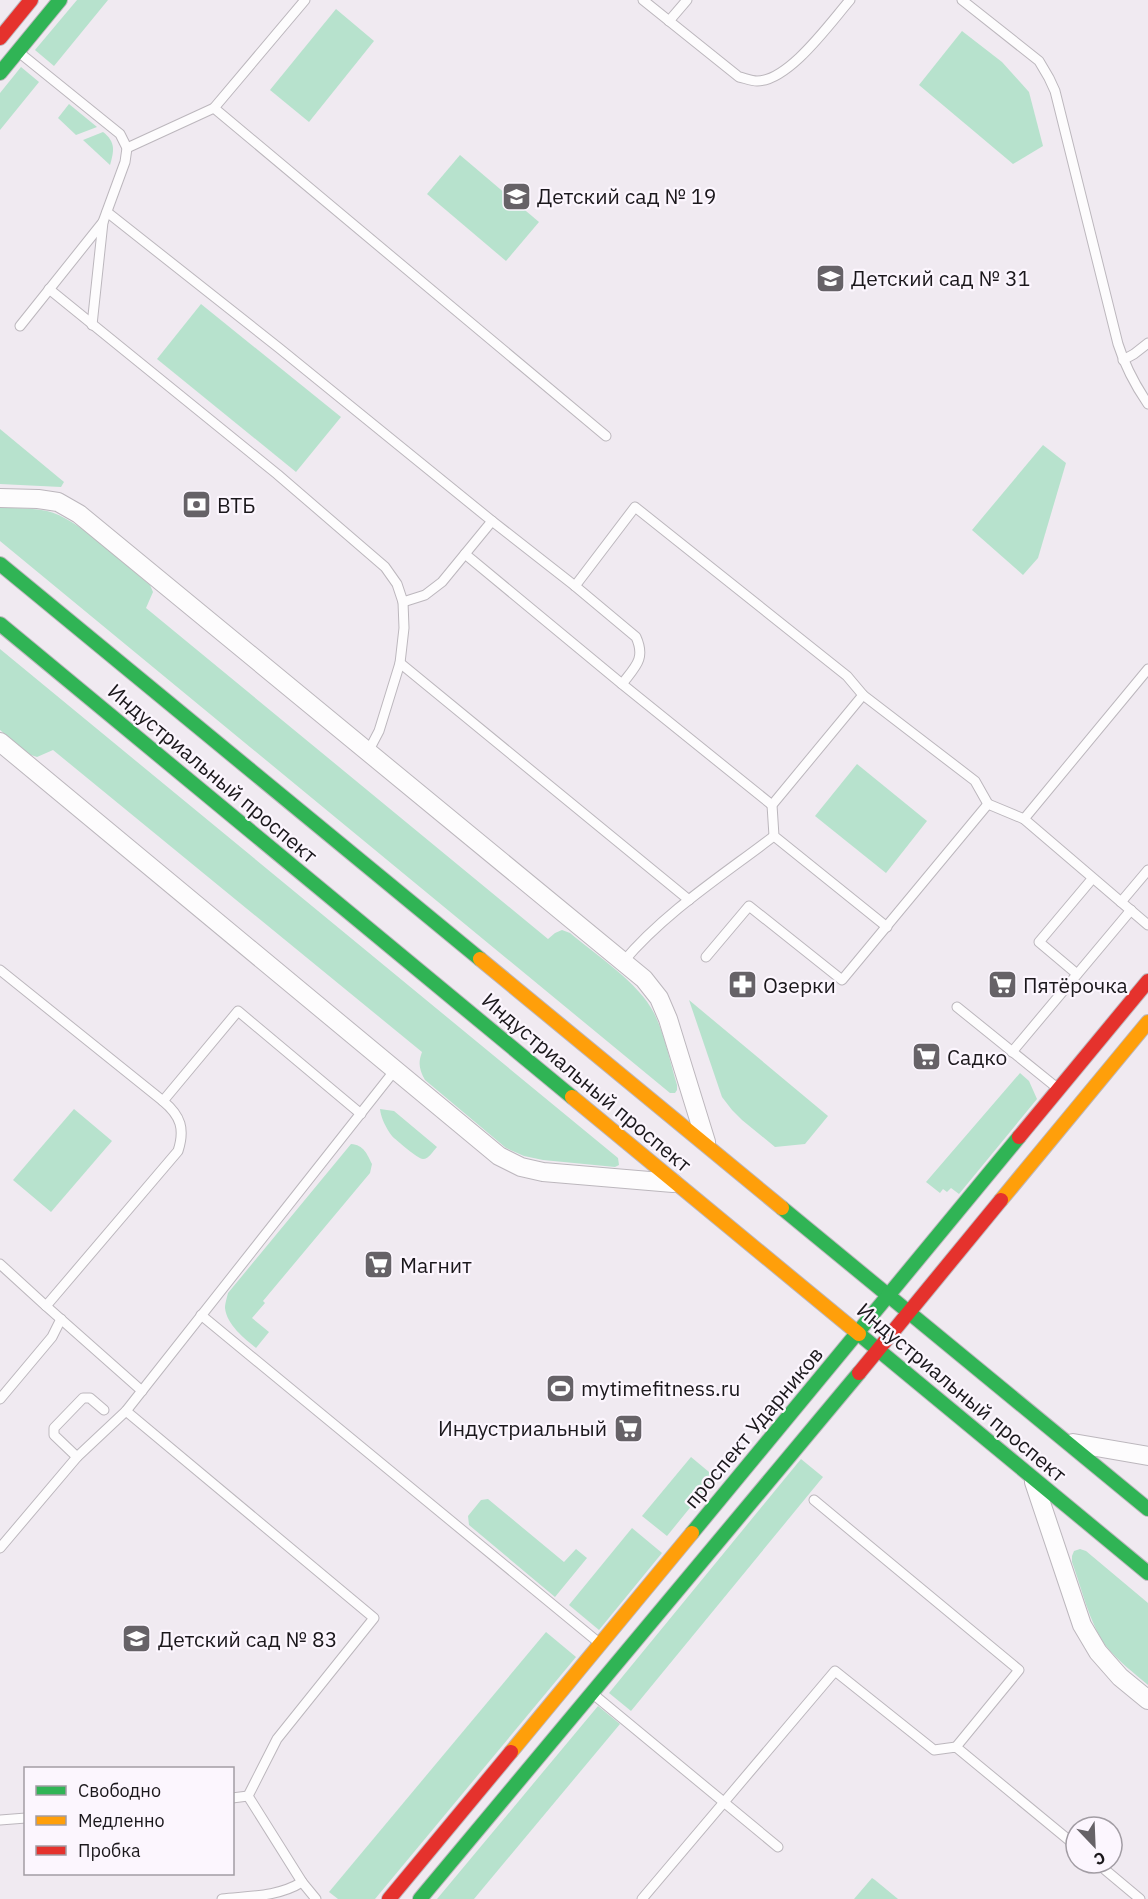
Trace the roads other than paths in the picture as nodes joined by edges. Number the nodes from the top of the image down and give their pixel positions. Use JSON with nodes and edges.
{"nodes":[{"id":1,"x":32,"y":0,"type":"edge"},
{"id":2,"x":60,"y":0,"type":"edge"},
{"id":3,"x":304,"y":0,"type":"edge"},
{"id":4,"x":643,"y":0,"type":"edge"},
{"id":5,"x":687,"y":0,"type":"edge"},
{"id":6,"x":850,"y":0,"type":"edge"},
{"id":7,"x":962,"y":0,"type":"edge"},
{"id":8,"x":669,"y":21,"type":"junction"},
{"id":9,"x":0,"y":38,"type":"edge"},
{"id":10,"x":18,"y":51,"type":"junction"},
{"id":11,"x":0,"y":73,"type":"edge"},
{"id":12,"x":214,"y":108,"type":"junction"},
{"id":13,"x":127,"y":148,"type":"junction"},
{"id":14,"x":107,"y":212,"type":"junction"},
{"id":15,"x":103,"y":222,"type":"junction"},
{"id":16,"x":49,"y":289,"type":"junction"},
{"id":17,"x":92,"y":325,"type":"junction"},
{"id":18,"x":20,"y":326,"type":"dead end"},
{"id":19,"x":1148,"y":343,"type":"edge"},
{"id":20,"x":1123,"y":360,"type":"junction"},
{"id":21,"x":1148,"y":404,"type":"edge"},
{"id":22,"x":606,"y":436,"type":"dead end"},
{"id":23,"x":0,"y":498,"type":"edge"},
{"id":24,"x":492,"y":521,"type":"junction"},
{"id":25,"x":465,"y":554,"type":"junction"},
{"id":26,"x":0,"y":564,"type":"edge"},
{"id":27,"x":575,"y":586,"type":"junction"},
{"id":28,"x":403,"y":602,"type":"junction"},
{"id":29,"x":0,"y":624,"type":"edge"},
{"id":30,"x":400,"y":663,"type":"junction"},
{"id":31,"x":1148,"y":669,"type":"edge"},
{"id":32,"x":622,"y":684,"type":"junction"},
{"id":33,"x":863,"y":695,"type":"junction"},
{"id":34,"x":0,"y":742,"type":"edge"},
{"id":35,"x":368,"y":752,"type":"junction"},
{"id":36,"x":988,"y":804,"type":"junction"},
{"id":37,"x":772,"y":805,"type":"junction"},
{"id":38,"x":1024,"y":819,"type":"junction"},
{"id":39,"x":774,"y":836,"type":"junction"},
{"id":40,"x":1148,"y":870,"type":"edge"},
{"id":41,"x":1092,"y":879,"type":"junction"},
{"id":42,"x":689,"y":900,"type":"junction"},
{"id":43,"x":1121,"y":902,"type":"junction"},
{"id":44,"x":1131,"y":910,"type":"junction"},
{"id":45,"x":1148,"y":925,"type":"edge"},
{"id":46,"x":887,"y":927,"type":"junction"},
{"id":47,"x":706,"y":957,"type":"dead end"},
{"id":48,"x":623,"y":962,"type":"junction"},
{"id":49,"x":0,"y":970,"type":"edge"},
{"id":50,"x":1077,"y":974,"type":"junction"},
{"id":51,"x":1148,"y":981,"type":"edge"},
{"id":52,"x":957,"y":1007,"type":"dead end"},
{"id":53,"x":1148,"y":1022,"type":"edge"},
{"id":54,"x":1012,"y":1052,"type":"junction"},
{"id":55,"x":395,"y":1070,"type":"junction"},
{"id":56,"x":1069,"y":1097,"type":"junction"},
{"id":57,"x":163,"y":1101,"type":"junction"},
{"id":58,"x":361,"y":1113,"type":"junction"},
{"id":59,"x":707,"y":1146,"type":"junction"},
{"id":60,"x":676,"y":1183,"type":"junction"},
{"id":61,"x":0,"y":1264,"type":"edge"},
{"id":62,"x":889,"y":1296,"type":"junction"},
{"id":63,"x":46,"y":1306,"type":"junction"},
{"id":64,"x":909,"y":1312,"type":"junction"},
{"id":65,"x":201,"y":1315,"type":"junction"},
{"id":66,"x":61,"y":1319,"type":"junction"},
{"id":67,"x":858,"y":1333,"type":"junction"},
{"id":68,"x":878,"y":1350,"type":"junction"},
{"id":69,"x":142,"y":1391,"type":"junction"},
{"id":70,"x":0,"y":1399,"type":"edge"},
{"id":71,"x":104,"y":1410,"type":"dead end"},
{"id":72,"x":126,"y":1411,"type":"junction"},
{"id":73,"x":1065,"y":1441,"type":"junction"},
{"id":74,"x":1148,"y":1456,"type":"edge"},
{"id":75,"x":77,"y":1457,"type":"junction"},
{"id":76,"x":1032,"y":1478,"type":"junction"},
{"id":77,"x":814,"y":1500,"type":"dead end"},
{"id":78,"x":1148,"y":1509,"type":"edge"},
{"id":79,"x":0,"y":1548,"type":"edge"},
{"id":80,"x":1148,"y":1573,"type":"edge"},
{"id":81,"x":610,"y":1652,"type":"junction"},
{"id":82,"x":582,"y":1686,"type":"junction"},
{"id":83,"x":1148,"y":1700,"type":"edge"},
{"id":84,"x":956,"y":1747,"type":"junction"},
{"id":85,"x":248,"y":1796,"type":"junction"},
{"id":86,"x":234,"y":1798,"type":"edge"},
{"id":87,"x":724,"y":1802,"type":"junction"},
{"id":88,"x":24,"y":1818,"type":"edge"},
{"id":89,"x":0,"y":1820,"type":"edge"},
{"id":90,"x":1064,"y":1836,"type":"edge"},
{"id":91,"x":778,"y":1847,"type":"dead end"},
{"id":92,"x":1111,"y":1875,"type":"edge"},
{"id":93,"x":302,"y":1882,"type":"junction"},
{"id":94,"x":222,"y":1899,"type":"edge"},
{"id":95,"x":316,"y":1899,"type":"edge"},
{"id":96,"x":390,"y":1899,"type":"edge"},
{"id":97,"x":420,"y":1899,"type":"edge"},
{"id":98,"x":642,"y":1899,"type":"edge"},
{"id":99,"x":1140,"y":1899,"type":"edge"}],
"edges":[{"from":1,"to":9,"type":"main road"},
{"from":2,"to":10,"type":"main road"},
{"from":3,"to":12,"type":"lane"},
{"from":4,"to":8,"type":"lane"},
{"from":5,"to":8,"type":"lane"},
{"from":6,"to":8,"type":"lane"},
{"from":7,"to":20,"type":"lane"},
{"from":9,"to":10,"type":"lane"},
{"from":10,"to":11,"type":"main road"},
{"from":10,"to":13,"type":"lane"},
{"from":12,"to":13,"type":"lane"},
{"from":12,"to":22,"type":"lane"},
{"from":13,"to":14,"type":"lane"},
{"from":14,"to":15,"type":"lane"},
{"from":14,"to":24,"type":"lane"},
{"from":15,"to":16,"type":"lane"},
{"from":15,"to":17,"type":"lane"},
{"from":16,"to":17,"type":"lane"},
{"from":16,"to":18,"type":"lane"},
{"from":17,"to":28,"type":"lane"},
{"from":19,"to":20,"type":"lane"},
{"from":20,"to":21,"type":"lane"},
{"from":23,"to":35,"type":"street"},
{"from":24,"to":25,"type":"lane"},
{"from":24,"to":27,"type":"lane"},
{"from":25,"to":28,"type":"lane"},
{"from":25,"to":32,"type":"lane"},
{"from":26,"to":59,"type":"main road","name":"Индустриальный проспект"},
{"from":27,"to":32,"type":"lane"},
{"from":27,"to":33,"type":"lane"},
{"from":28,"to":30,"type":"lane"},
{"from":29,"to":60,"type":"main road","name":"Индустриальный проспект"},
{"from":30,"to":35,"type":"lane"},
{"from":30,"to":42,"type":"lane"},
{"from":31,"to":38,"type":"lane"},
{"from":32,"to":37,"type":"lane"},
{"from":33,"to":36,"type":"lane"},
{"from":33,"to":37,"type":"lane"},
{"from":34,"to":55,"type":"street"},
{"from":35,"to":48,"type":"street"},
{"from":36,"to":38,"type":"lane"},
{"from":36,"to":46,"type":"lane"},
{"from":37,"to":39,"type":"lane"},
{"from":38,"to":41,"type":"lane"},
{"from":39,"to":42,"type":"lane"},
{"from":39,"to":46,"type":"lane"},
{"from":40,"to":43,"type":"lane"},
{"from":41,"to":43,"type":"lane"},
{"from":41,"to":50,"type":"lane"},
{"from":42,"to":48,"type":"lane"},
{"from":43,"to":44,"type":"lane"},
{"from":44,"to":45,"type":"lane"},
{"from":44,"to":50,"type":"lane"},
{"from":46,"to":47,"type":"lane"},
{"from":48,"to":59,"type":"street"},
{"from":49,"to":57,"type":"lane"},
{"from":50,"to":54,"type":"lane"},
{"from":51,"to":56,"type":"main road","name":"проспект Ударников"},
{"from":52,"to":54,"type":"lane"},
{"from":53,"to":56,"type":"main road","name":"проспект Ударников"},
{"from":54,"to":56,"type":"lane"},
{"from":55,"to":58,"type":"lane"},
{"from":55,"to":60,"type":"street"},
{"from":56,"to":62,"type":"main road","name":"проспект Ударников"},
{"from":56,"to":64,"type":"main road","name":"проспект Ударников"},
{"from":57,"to":58,"type":"lane"},
{"from":57,"to":63,"type":"lane"},
{"from":58,"to":65,"type":"lane"},
{"from":59,"to":62,"type":"main road","name":"Индустриальный проспект"},
{"from":60,"to":67,"type":"main road","name":"Индустриальный проспект"},
{"from":61,"to":63,"type":"lane"},
{"from":62,"to":64,"type":"main road","name":"Индустриальный проспект"},
{"from":62,"to":67,"type":"main road","name":"проспект Ударников"},
{"from":63,"to":66,"type":"lane"},
{"from":64,"to":68,"type":"main road","name":"проспект Ударников"},
{"from":64,"to":73,"type":"main road","name":"Индустриальный проспект"},
{"from":65,"to":69,"type":"lane"},
{"from":65,"to":81,"type":"lane"},
{"from":66,"to":69,"type":"lane"},
{"from":66,"to":70,"type":"lane"},
{"from":67,"to":68,"type":"main road","name":"Индустриальный проспект"},
{"from":67,"to":81,"type":"main road","name":"проспект Ударников"},
{"from":68,"to":76,"type":"main road","name":"Индустриальный проспект"},
{"from":68,"to":81,"type":"main road","name":"проспект Ударников"},
{"from":69,"to":72,"type":"lane"},
{"from":71,"to":75,"type":"lane"},
{"from":72,"to":75,"type":"lane"},
{"from":72,"to":85,"type":"lane"},
{"from":73,"to":74,"type":"street"},
{"from":73,"to":78,"type":"main road","name":"Индустриальный проспект"},
{"from":75,"to":79,"type":"lane"},
{"from":76,"to":80,"type":"main road","name":"Индустриальный проспект"},
{"from":76,"to":83,"type":"street"},
{"from":77,"to":84,"type":"lane"},
{"from":81,"to":82,"type":"main road","name":"проспект Ударников"},
{"from":81,"to":82,"type":"main road","name":"проспект Ударников"},
{"from":82,"to":87,"type":"lane"},
{"from":82,"to":96,"type":"main road","name":"проспект Ударников"},
{"from":82,"to":97,"type":"main road","name":"проспект Ударников"},
{"from":84,"to":87,"type":"lane"},
{"from":84,"to":90,"type":"lane"},
{"from":85,"to":86,"type":"lane"},
{"from":85,"to":93,"type":"lane"},
{"from":87,"to":91,"type":"lane"},
{"from":87,"to":98,"type":"lane"},
{"from":88,"to":89,"type":"lane"},
{"from":92,"to":99,"type":"lane"},
{"from":93,"to":94,"type":"lane"},
{"from":93,"to":95,"type":"lane"}]}
